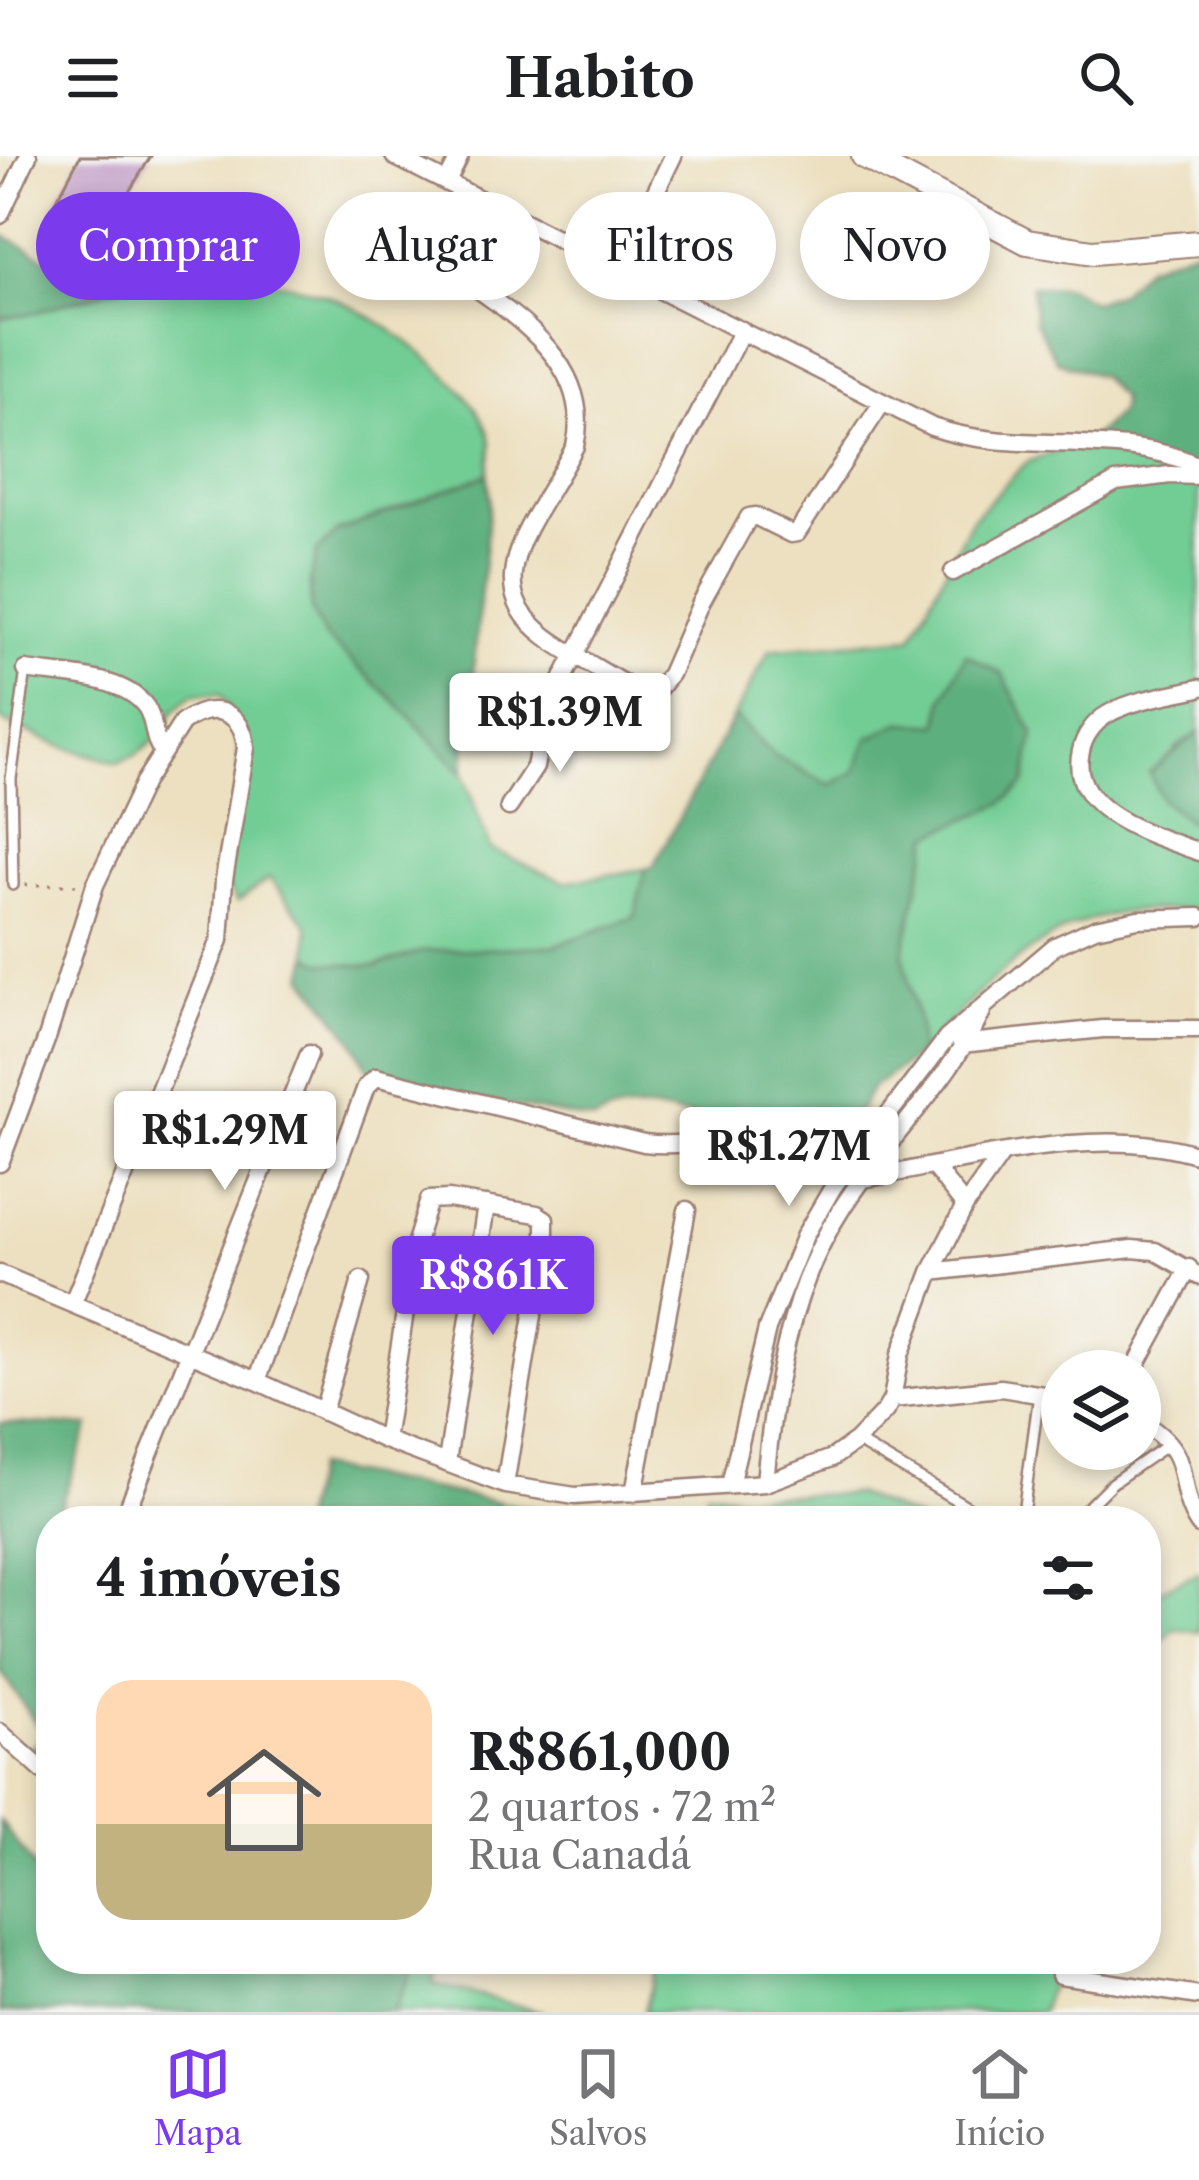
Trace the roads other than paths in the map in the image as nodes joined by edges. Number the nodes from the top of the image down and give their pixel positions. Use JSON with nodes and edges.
{"nodes":[{"id":1,"x":28,"y":156,"type":"edge"},
{"id":2,"x":394,"y":156,"type":"edge"},
{"id":3,"x":460,"y":156,"type":"edge"},
{"id":4,"x":673,"y":156,"type":"edge"},
{"id":5,"x":864,"y":156,"type":"edge"},
{"id":6,"x":447,"y":182,"type":"junction"},
{"id":7,"x":655,"y":192,"type":"edge"},
{"id":8,"x":0,"y":215,"type":"edge"},
{"id":9,"x":564,"y":240,"type":"edge"},
{"id":10,"x":1198,"y":242,"type":"edge"},
{"id":11,"x":491,"y":300,"type":"edge"},
{"id":12,"x":683,"y":300,"type":"edge"},
{"id":13,"x":742,"y":330,"type":"junction"},
{"id":14,"x":883,"y":403,"type":"junction"},
{"id":15,"x":1199,"y":466,"type":"edge"},
{"id":16,"x":1199,"y":476,"type":"edge"},
{"id":17,"x":952,"y":572,"type":"dead end"},
{"id":18,"x":577,"y":657,"type":"junction"},
{"id":19,"x":26,"y":670,"type":"joint"},
{"id":20,"x":1199,"y":688,"type":"edge"},
{"id":21,"x":163,"y":752,"type":"junction"},
{"id":22,"x":509,"y":807,"type":"dead end"},
{"id":23,"x":1199,"y":852,"type":"edge"},
{"id":24,"x":13,"y":885,"type":"road end"},
{"id":25,"x":1199,"y":917,"type":"edge"},
{"id":26,"x":982,"y":1011,"type":"junction"},
{"id":27,"x":1199,"y":1029,"type":"edge"},
{"id":28,"x":947,"y":1037,"type":"junction"},
{"id":29,"x":966,"y":1046,"type":"junction"},
{"id":30,"x":309,"y":1054,"type":"dead end"},
{"id":31,"x":1001,"y":1155,"type":"junction"},
{"id":32,"x":1199,"y":1155,"type":"edge"},
{"id":33,"x":0,"y":1163,"type":"edge"},
{"id":34,"x":864,"y":1167,"type":"junction"},
{"id":35,"x":934,"y":1167,"type":"junction"},
{"id":36,"x":486,"y":1205,"type":"junction"},
{"id":37,"x":965,"y":1206,"type":"junction"},
{"id":38,"x":687,"y":1210,"type":"dead end"},
{"id":39,"x":931,"y":1272,"type":"junction"},
{"id":40,"x":1194,"y":1272,"type":"edge"},
{"id":41,"x":0,"y":1274,"type":"edge"},
{"id":42,"x":361,"y":1280,"type":"dead end"},
{"id":43,"x":73,"y":1302,"type":"junction"},
{"id":44,"x":1146,"y":1350,"type":"edge"},
{"id":45,"x":190,"y":1352,"type":"junction"},
{"id":46,"x":257,"y":1381,"type":"junction"},
{"id":47,"x":1040,"y":1394,"type":"joint"},
{"id":48,"x":892,"y":1399,"type":"junction"},
{"id":49,"x":323,"y":1412,"type":"junction"},
{"id":50,"x":1161,"y":1436,"type":"edge"},
{"id":51,"x":385,"y":1441,"type":"junction"},
{"id":52,"x":856,"y":1441,"type":"junction"},
{"id":53,"x":1170,"y":1443,"type":"junction"},
{"id":54,"x":1199,"y":1461,"type":"edge"},
{"id":55,"x":447,"y":1462,"type":"junction"},
{"id":56,"x":1187,"y":1480,"type":"junction"},
{"id":57,"x":766,"y":1483,"type":"junction"},
{"id":58,"x":506,"y":1485,"type":"junction"},
{"id":59,"x":730,"y":1485,"type":"junction"},
{"id":60,"x":634,"y":1493,"type":"junction"},
{"id":61,"x":129,"y":1505,"type":"dead end"},
{"id":62,"x":966,"y":1506,"type":"edge"},
{"id":63,"x":1024,"y":1506,"type":"edge"},
{"id":64,"x":1089,"y":1506,"type":"edge"},
{"id":65,"x":1199,"y":1525,"type":"edge"},
{"id":66,"x":0,"y":1732,"type":"edge"},
{"id":67,"x":36,"y":1764,"type":"edge"},
{"id":68,"x":1060,"y":1975,"type":"dead end"},
{"id":69,"x":1199,"y":1996,"type":"edge"}],
"edges":[{"from":1,"to":8,"type":"street"},
{"from":2,"to":6,"type":"street"},
{"from":3,"to":6,"type":"street"},
{"from":4,"to":7,"type":"street"},
{"from":5,"to":10,"type":"main road"},
{"from":6,"to":9,"type":"street"},
{"from":11,"to":18,"type":"street"},
{"from":12,"to":13,"type":"street"},
{"from":13,"to":14,"type":"street"},
{"from":13,"to":18,"type":"street"},
{"from":14,"to":15,"type":"street"},
{"from":14,"to":18,"type":"street"},
{"from":16,"to":17,"type":"street"},
{"from":18,"to":22,"type":"street"},
{"from":19,"to":21,"type":"street"},
{"from":19,"to":24,"type":"lane"},
{"from":20,"to":23,"type":"street"},
{"from":21,"to":33,"type":"street"},
{"from":21,"to":43,"type":"street"},
{"from":25,"to":26,"type":"street"},
{"from":26,"to":28,"type":"street"},
{"from":26,"to":29,"type":"street"},
{"from":27,"to":29,"type":"street"},
{"from":28,"to":29,"type":"street"},
{"from":28,"to":34,"type":"street"},
{"from":29,"to":34,"type":"street"},
{"from":30,"to":45,"type":"street"},
{"from":31,"to":32,"type":"street"},
{"from":31,"to":35,"type":"street"},
{"from":31,"to":37,"type":"street"},
{"from":34,"to":35,"type":"street"},
{"from":34,"to":46,"type":"street"},
{"from":34,"to":57,"type":"street"},
{"from":34,"to":59,"type":"street"},
{"from":35,"to":37,"type":"street"},
{"from":36,"to":51,"type":"street"},
{"from":36,"to":55,"type":"street"},
{"from":36,"to":58,"type":"street"},
{"from":37,"to":39,"type":"street"},
{"from":38,"to":60,"type":"street"},
{"from":39,"to":40,"type":"street"},
{"from":39,"to":48,"type":"street"},
{"from":40,"to":44,"type":"street"},
{"from":41,"to":43,"type":"street"},
{"from":42,"to":49,"type":"street"},
{"from":43,"to":45,"type":"street"},
{"from":45,"to":46,"type":"street"},
{"from":45,"to":61,"type":"street"},
{"from":46,"to":49,"type":"street"},
{"from":47,"to":48,"type":"street"},
{"from":47,"to":63,"type":"lane"},
{"from":48,"to":52,"type":"street"},
{"from":49,"to":51,"type":"street"},
{"from":50,"to":53,"type":"street"},
{"from":51,"to":55,"type":"street"},
{"from":52,"to":57,"type":"street"},
{"from":52,"to":62,"type":"lane"},
{"from":53,"to":56,"type":"street"},
{"from":53,"to":64,"type":"lane"},
{"from":54,"to":56,"type":"street"},
{"from":55,"to":58,"type":"street"},
{"from":56,"to":65,"type":"street"},
{"from":57,"to":59,"type":"street"},
{"from":58,"to":60,"type":"street"},
{"from":59,"to":60,"type":"street"},
{"from":66,"to":67,"type":"street"},
{"from":68,"to":69,"type":"street"}]}
